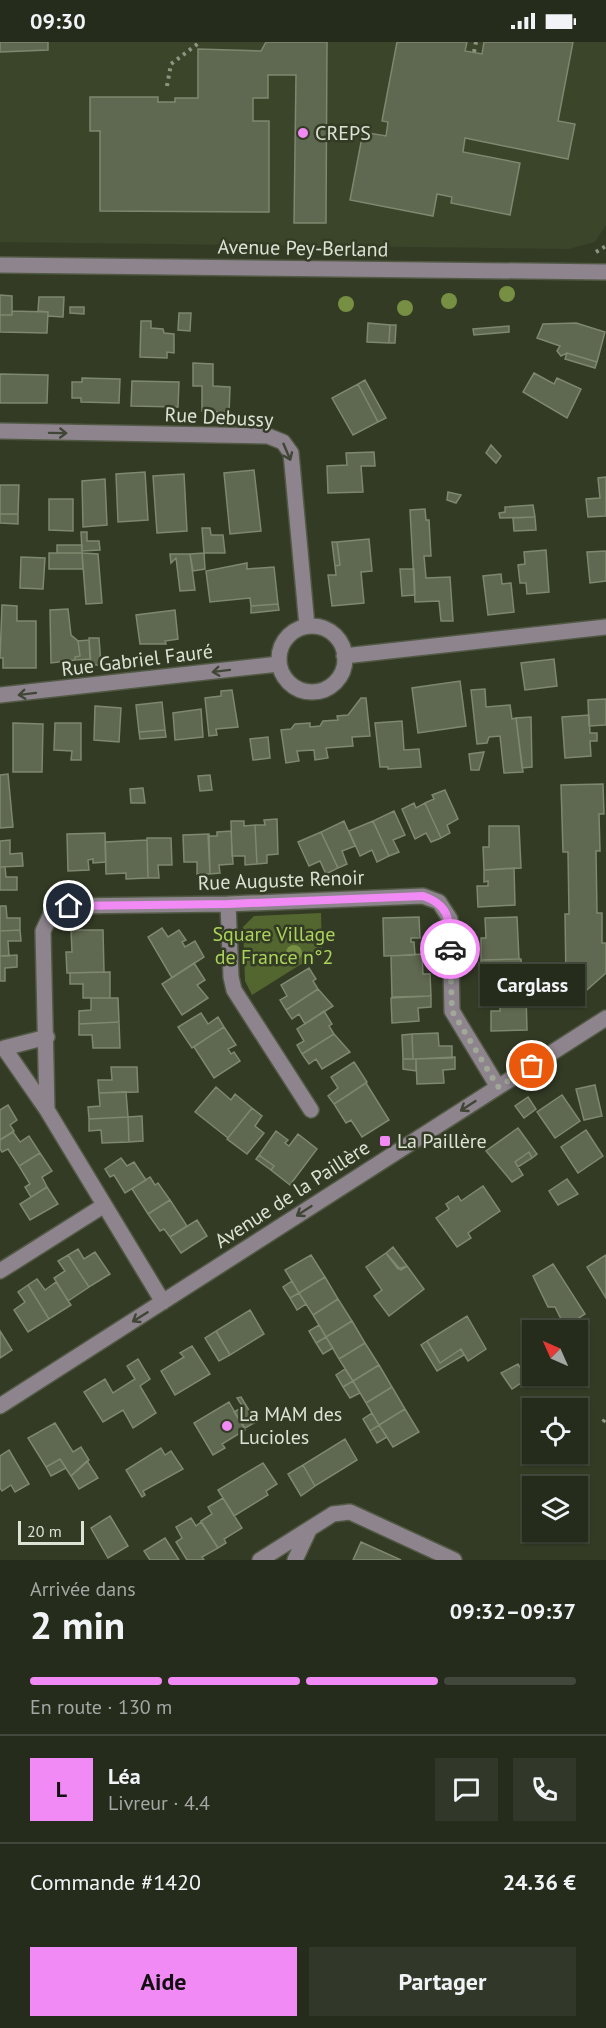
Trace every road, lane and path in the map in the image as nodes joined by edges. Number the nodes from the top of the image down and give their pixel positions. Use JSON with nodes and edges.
{"nodes":[{"id":1,"x":200,"y":42,"type":"edge"},
{"id":2,"x":476,"y":42,"type":"edge"},
{"id":3,"x":474,"y":52,"type":"dead end"},
{"id":4,"x":167,"y":86,"type":"dead end"},
{"id":5,"x":0,"y":265,"type":"edge"},
{"id":6,"x":606,"y":272,"type":"edge"},
{"id":7,"x":0,"y":431,"type":"edge"},
{"id":8,"x":307,"y":626,"type":"junction"},
{"id":9,"x":606,"y":627,"type":"edge"},
{"id":10,"x":344,"y":656,"type":"junction"},
{"id":11,"x":279,"y":664,"type":"junction"},
{"id":12,"x":0,"y":695,"type":"edge"},
{"id":13,"x":228,"y":904,"type":"junction"},
{"id":14,"x":606,"y":1018,"type":"edge"},
{"id":15,"x":47,"y":1037,"type":"junction"},
{"id":16,"x":2,"y":1046,"type":"edge"},
{"id":17,"x":498,"y":1087,"type":"junction"},
{"id":18,"x":47,"y":1110,"type":"junction"},
{"id":19,"x":310,"y":1110,"type":"dead end"},
{"id":20,"x":103,"y":1206,"type":"junction"},
{"id":21,"x":0,"y":1271,"type":"edge"},
{"id":22,"x":163,"y":1302,"type":"junction"},
{"id":23,"x":0,"y":1406,"type":"edge"},
{"id":24,"x":309,"y":1530,"type":"junction"},
{"id":25,"x":260,"y":1560,"type":"edge"},
{"id":26,"x":295,"y":1560,"type":"edge"},
{"id":27,"x":454,"y":1560,"type":"edge"}],
"edges":[{"from":1,"to":4,"type":"path"},
{"from":2,"to":3,"type":"path"},
{"from":5,"to":6,"type":"street","name":"Avenue Pey-Berland"},
{"from":7,"to":8,"type":"street","name":"Rue Debussy","one_way":true},
{"from":8,"to":10,"type":"street"},
{"from":8,"to":11,"type":"street"},
{"from":9,"to":10,"type":"street"},
{"from":10,"to":11,"type":"street"},
{"from":11,"to":12,"type":"street","name":"Rue Gabriel Fauré","one_way":true},
{"from":13,"to":15,"type":"street","name":"Rue Auguste Renoir"},
{"from":13,"to":17,"type":"street","name":"Rue Auguste Renoir"},
{"from":13,"to":19,"type":"street"},
{"from":14,"to":17,"type":"street","name":"Avenue de la Paillère"},
{"from":15,"to":16,"type":"street"},
{"from":15,"to":18,"type":"street","name":"Rue Auguste Renoir"},
{"from":16,"to":18,"type":"street"},
{"from":17,"to":22,"type":"street","name":"Avenue de la Paillère","one_way":true},
{"from":18,"to":20,"type":"street"},
{"from":20,"to":21,"type":"street"},
{"from":20,"to":22,"type":"street"},
{"from":22,"to":23,"type":"street","name":"Avenue de la Paillère","one_way":true},
{"from":24,"to":25,"type":"street"},
{"from":24,"to":26,"type":"street"},
{"from":24,"to":27,"type":"street"}]}
